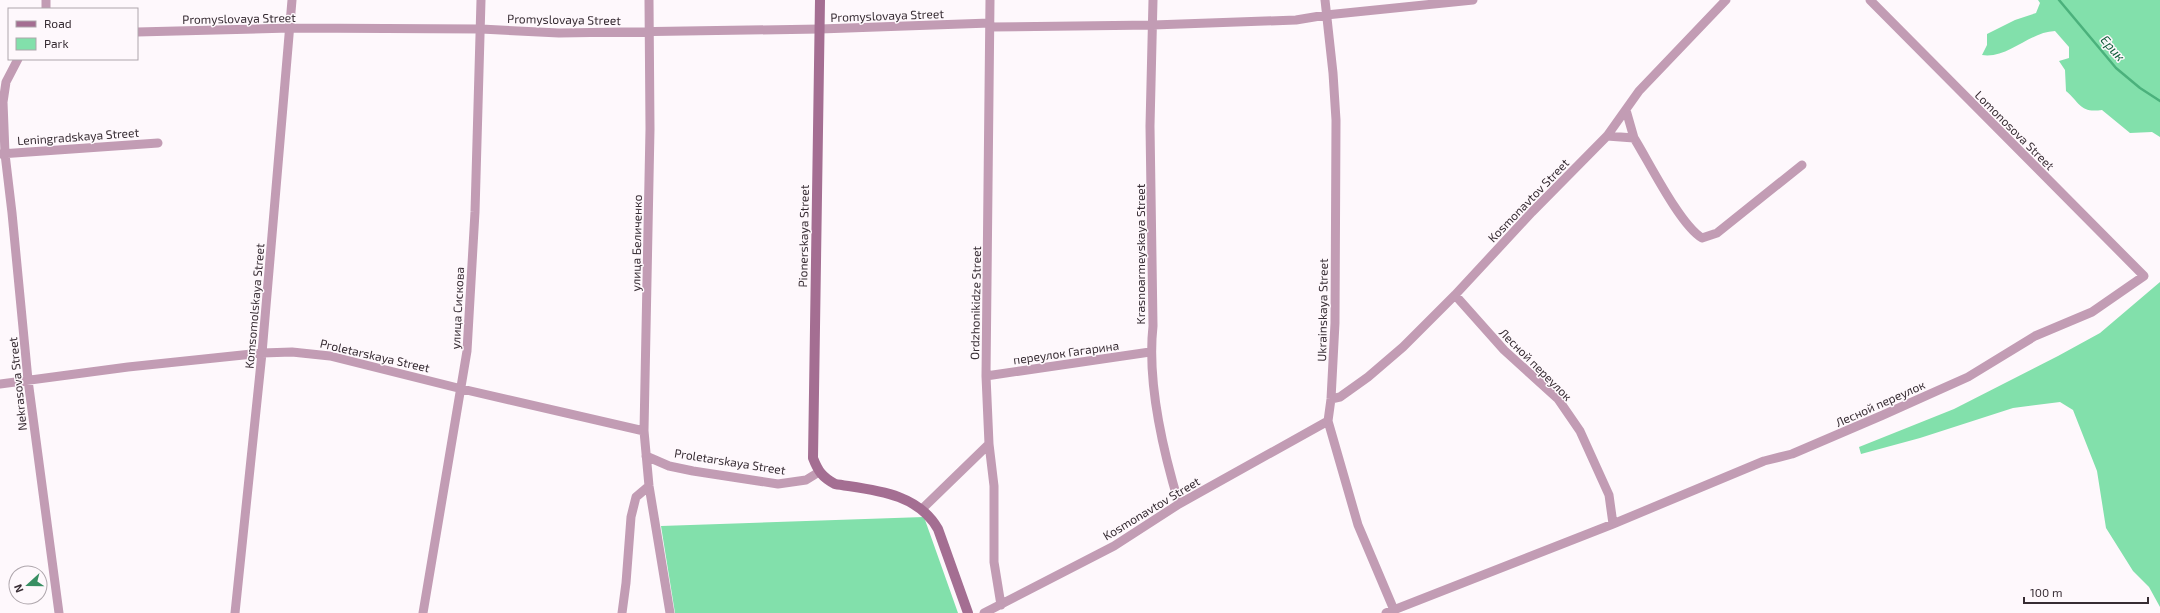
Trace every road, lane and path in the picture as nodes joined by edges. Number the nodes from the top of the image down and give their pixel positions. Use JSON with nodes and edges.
{"nodes":[{"id":1,"x":292,"y":0,"type":"edge"},
{"id":2,"x":481,"y":0,"type":"edge"},
{"id":3,"x":649,"y":0,"type":"edge"},
{"id":4,"x":820,"y":0,"type":"edge"},
{"id":5,"x":990,"y":0,"type":"edge"},
{"id":6,"x":1153,"y":0,"type":"edge"},
{"id":7,"x":1325,"y":0,"type":"edge"},
{"id":8,"x":1473,"y":0,"type":"edge"},
{"id":9,"x":1726,"y":0,"type":"edge"},
{"id":10,"x":1870,"y":0,"type":"edge"},
{"id":11,"x":1326,"y":15,"type":"junction"},
{"id":12,"x":990,"y":25,"type":"junction"},
{"id":13,"x":1153,"y":25,"type":"junction"},
{"id":14,"x":290,"y":28,"type":"junction"},
{"id":15,"x":481,"y":29,"type":"junction"},
{"id":16,"x":820,"y":29,"type":"junction"},
{"id":17,"x":649,"y":31,"type":"junction"},
{"id":18,"x":138,"y":32,"type":"edge"},
{"id":19,"x":17,"y":60,"type":"edge"},
{"id":20,"x":1626,"y":110,"type":"junction"},
{"id":21,"x":1607,"y":136,"type":"junction"},
{"id":22,"x":1634,"y":138,"type":"junction"},
{"id":23,"x":158,"y":143,"type":"dead end"},
{"id":24,"x":2,"y":154,"type":"edge"},
{"id":25,"x":1802,"y":165,"type":"dead end"},
{"id":26,"x":2144,"y":276,"type":"joint"},
{"id":27,"x":1455,"y":295,"type":"junction"},
{"id":28,"x":1150,"y":352,"type":"junction"},
{"id":29,"x":262,"y":353,"type":"junction"},
{"id":30,"x":986,"y":376,"type":"junction"},
{"id":31,"x":28,"y":380,"type":"junction"},
{"id":32,"x":0,"y":384,"type":"edge"},
{"id":33,"x":462,"y":390,"type":"junction"},
{"id":34,"x":1331,"y":400,"type":"junction"},
{"id":35,"x":1328,"y":420,"type":"junction"},
{"id":36,"x":644,"y":431,"type":"junction"},
{"id":37,"x":989,"y":444,"type":"junction"},
{"id":38,"x":646,"y":456,"type":"junction"},
{"id":39,"x":819,"y":472,"type":"junction"},
{"id":40,"x":649,"y":486,"type":"junction"},
{"id":41,"x":1179,"y":504,"type":"junction"},
{"id":42,"x":922,"y":509,"type":"junction"},
{"id":43,"x":1612,"y":524,"type":"junction"},
{"id":44,"x":1001,"y":605,"type":"junction"},
{"id":45,"x":1390,"y":611,"type":"edge"},
{"id":46,"x":59,"y":613,"type":"edge"},
{"id":47,"x":235,"y":613,"type":"edge"},
{"id":48,"x":424,"y":613,"type":"edge"},
{"id":49,"x":622,"y":613,"type":"edge"},
{"id":50,"x":670,"y":613,"type":"edge"},
{"id":51,"x":968,"y":613,"type":"edge"},
{"id":52,"x":984,"y":613,"type":"edge"}],
"edges":[{"from":1,"to":14,"type":"street","name":"Komsomolskaya Street"},
{"from":2,"to":15,"type":"street","name":"улица Сискова"},
{"from":3,"to":17,"type":"street","name":"улица Беличенко"},
{"from":4,"to":16,"type":"street","name":"Pionerskaya Street"},
{"from":5,"to":12,"type":"street","name":"Ordzhonikidze Street"},
{"from":6,"to":13,"type":"street","name":"Krasnoarmeyskaya Street"},
{"from":7,"to":11,"type":"street","name":"Ukrainskaya Street"},
{"from":8,"to":11,"type":"street","name":"Promyslovaya Street"},
{"from":9,"to":20,"type":"street","name":"Kosmonavtov Street"},
{"from":10,"to":26,"type":"street","name":"Lomonosova Street"},
{"from":11,"to":13,"type":"street","name":"Promyslovaya Street"},
{"from":11,"to":34,"type":"street","name":"Ukrainskaya Street"},
{"from":12,"to":13,"type":"street","name":"Promyslovaya Street"},
{"from":12,"to":16,"type":"street","name":"Promyslovaya Street"},
{"from":12,"to":30,"type":"street","name":"Ordzhonikidze Street"},
{"from":13,"to":28,"type":"street","name":"Krasnoarmeyskaya Street"},
{"from":14,"to":15,"type":"street","name":"Promyslovaya Street"},
{"from":14,"to":18,"type":"street","name":"Promyslovaya Street"},
{"from":14,"to":29,"type":"street","name":"Komsomolskaya Street"},
{"from":15,"to":17,"type":"street","name":"Promyslovaya Street"},
{"from":15,"to":33,"type":"street","name":"улица Сискова"},
{"from":16,"to":17,"type":"street","name":"Promyslovaya Street"},
{"from":16,"to":39,"type":"street","name":"Pionerskaya Street"},
{"from":17,"to":36,"type":"street","name":"улица Беличенко"},
{"from":19,"to":24,"type":"street","name":"Nekrasova Street"},
{"from":20,"to":21,"type":"street","name":"Kosmonavtov Street"},
{"from":20,"to":22,"type":"street"},
{"from":21,"to":22,"type":"street"},
{"from":21,"to":27,"type":"street","name":"Kosmonavtov Street"},
{"from":22,"to":25,"type":"street"},
{"from":23,"to":24,"type":"street","name":"Leningradskaya Street"},
{"from":24,"to":31,"type":"street","name":"Nekrasova Street"},
{"from":26,"to":43,"type":"street","name":"Лесной переулок"},
{"from":27,"to":34,"type":"street","name":"Kosmonavtov Street"},
{"from":27,"to":43,"type":"street","name":"Лесной переулок"},
{"from":28,"to":30,"type":"street","name":"переулок Гагарина"},
{"from":28,"to":41,"type":"street","name":"Krasnoarmeyskaya Street"},
{"from":29,"to":31,"type":"street","name":"Proletarskaya Street"},
{"from":29,"to":33,"type":"street","name":"Proletarskaya Street"},
{"from":29,"to":47,"type":"street","name":"Komsomolskaya Street"},
{"from":30,"to":37,"type":"street","name":"Ordzhonikidze Street"},
{"from":31,"to":32,"type":"street","name":"Proletarskaya Street"},
{"from":31,"to":46,"type":"street","name":"Nekrasova Street"},
{"from":33,"to":36,"type":"street","name":"Proletarskaya Street"},
{"from":33,"to":48,"type":"street","name":"улица Сискова"},
{"from":34,"to":35,"type":"street","name":"Ukrainskaya Street"},
{"from":35,"to":41,"type":"street","name":"Kosmonavtov Street"},
{"from":35,"to":45,"type":"street","name":"Ukrainskaya Street"},
{"from":36,"to":38,"type":"street","name":"улица Беличенко"},
{"from":37,"to":42,"type":"street"},
{"from":37,"to":44,"type":"street","name":"Ordzhonikidze Street"},
{"from":38,"to":39,"type":"street","name":"Proletarskaya Street"},
{"from":38,"to":40,"type":"street","name":"улица Беличенко"},
{"from":39,"to":42,"type":"street"},
{"from":40,"to":49,"type":"street"},
{"from":40,"to":50,"type":"street","name":"улица Беличенко"},
{"from":41,"to":44,"type":"street","name":"Kosmonavtov Street"},
{"from":42,"to":51,"type":"street"},
{"from":43,"to":45,"type":"street","name":"Лесной переулок"},
{"from":44,"to":52,"type":"street","name":"Kosmonavtov Street"}]}
